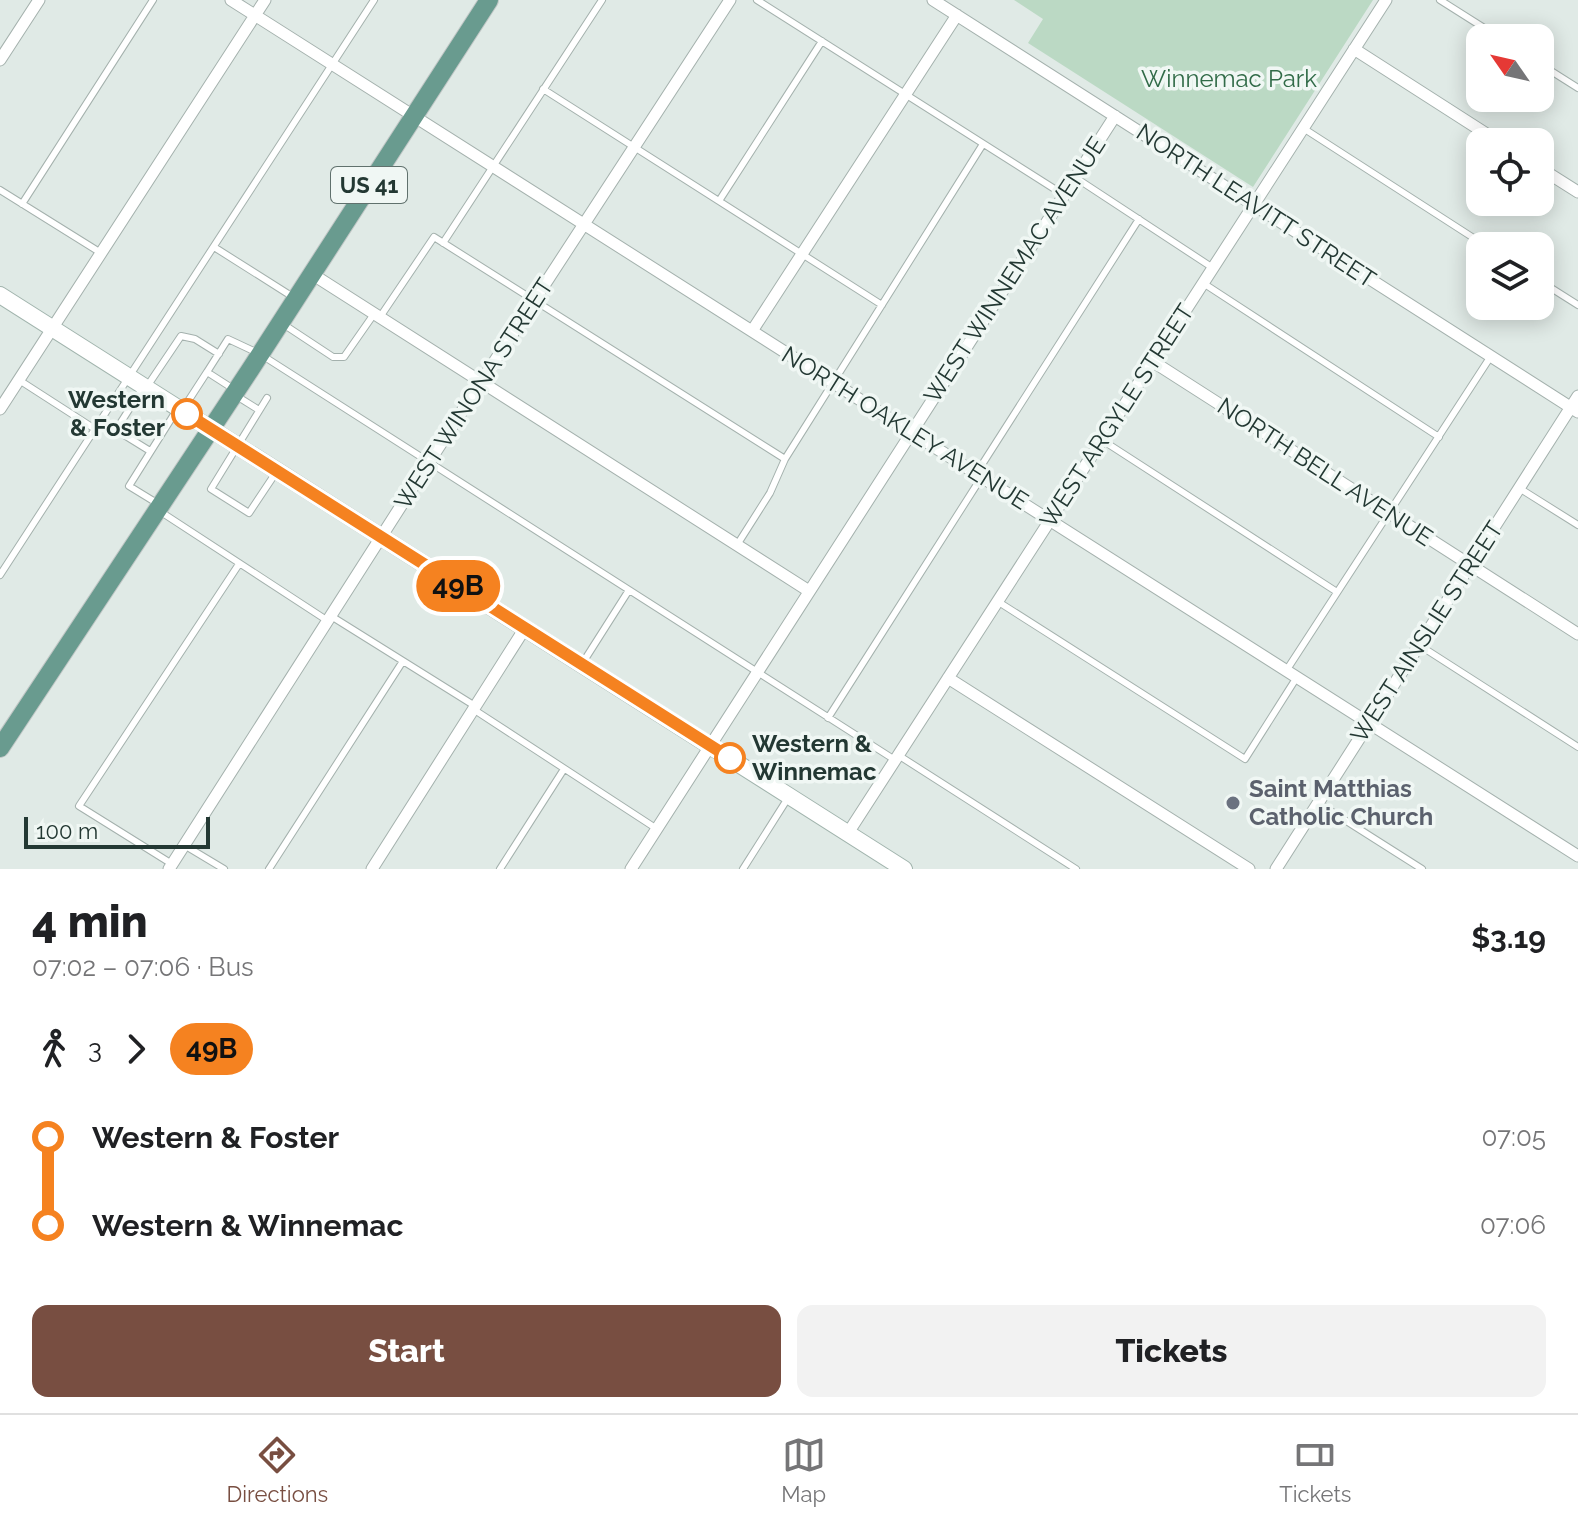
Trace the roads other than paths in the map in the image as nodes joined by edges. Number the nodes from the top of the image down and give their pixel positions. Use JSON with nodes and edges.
{"nodes":[{"id":1,"x":39,"y":0,"type":"edge"},
{"id":2,"x":153,"y":0,"type":"edge"},
{"id":3,"x":231,"y":0,"type":"edge"},
{"id":4,"x":265,"y":0,"type":"edge"},
{"id":5,"x":374,"y":0,"type":"edge"},
{"id":6,"x":489,"y":0,"type":"edge"},
{"id":7,"x":602,"y":0,"type":"edge"},
{"id":8,"x":730,"y":0,"type":"edge"},
{"id":9,"x":757,"y":0,"type":"edge"},
{"id":10,"x":933,"y":0,"type":"edge"},
{"id":11,"x":1386,"y":0,"type":"edge"},
{"id":12,"x":1440,"y":0,"type":"edge"},
{"id":13,"x":256,"y":15,"type":"junction"},
{"id":14,"x":957,"y":15,"type":"junction"},
{"id":15,"x":1478,"y":24,"type":"edge"},
{"id":16,"x":822,"y":41,"type":"junction"},
{"id":17,"x":1354,"y":49,"type":"junction"},
{"id":18,"x":0,"y":60,"type":"edge"},
{"id":19,"x":333,"y":64,"type":"junction"},
{"id":20,"x":1554,"y":73,"type":"edge"},
{"id":21,"x":1578,"y":88,"type":"edge"},
{"id":22,"x":543,"y":89,"type":"junction"},
{"id":23,"x":906,"y":95,"type":"junction"},
{"id":24,"x":414,"y":116,"type":"junction"},
{"id":25,"x":1115,"y":116,"type":"junction"},
{"id":26,"x":1303,"y":128,"type":"junction"},
{"id":27,"x":1477,"y":128,"type":"edge"},
{"id":28,"x":983,"y":144,"type":"junction"},
{"id":29,"x":634,"y":147,"type":"junction"},
{"id":30,"x":493,"y":166,"type":"junction"},
{"id":31,"x":1554,"y":177,"type":"edge"},
{"id":32,"x":1075,"y":178,"type":"junction"},
{"id":33,"x":0,"y":190,"type":"edge"},
{"id":34,"x":1578,"y":192,"type":"edge"},
{"id":35,"x":1064,"y":195,"type":"junction"},
{"id":36,"x":719,"y":201,"type":"junction"},
{"id":37,"x":22,"y":204,"type":"junction"},
{"id":38,"x":1254,"y":204,"type":"junction"},
{"id":39,"x":1139,"y":219,"type":"junction"},
{"id":40,"x":584,"y":224,"type":"junction"},
{"id":41,"x":1466,"y":233,"type":"edge"},
{"id":42,"x":443,"y":243,"type":"junction"},
{"id":43,"x":214,"y":247,"type":"junction"},
{"id":44,"x":101,"y":253,"type":"junction"},
{"id":45,"x":803,"y":254,"type":"junction"},
{"id":46,"x":1213,"y":268,"type":"junction"},
{"id":47,"x":312,"y":274,"type":"junction"},
{"id":48,"x":1203,"y":283,"type":"junction"},
{"id":49,"x":1554,"y":290,"type":"edge"},
{"id":50,"x":0,"y":295,"type":"edge"},
{"id":51,"x":296,"y":299,"type":"junction"},
{"id":52,"x":535,"y":301,"type":"junction"},
{"id":53,"x":882,"y":305,"type":"junction"},
{"id":54,"x":1578,"y":305,"type":"edge"},
{"id":55,"x":377,"y":316,"type":"junction"},
{"id":56,"x":280,"y":322,"type":"junction"},
{"id":57,"x":52,"y":328,"type":"junction"},
{"id":58,"x":752,"y":331,"type":"junction"},
{"id":59,"x":219,"y":354,"type":"junction"},
{"id":60,"x":260,"y":354,"type":"junction"},
{"id":61,"x":1491,"y":356,"type":"junction"},
{"id":62,"x":1152,"y":361,"type":"junction"},
{"id":63,"x":207,"y":372,"type":"junction"},
{"id":64,"x":19,"y":380,"type":"junction"},
{"id":65,"x":482,"y":382,"type":"junction"},
{"id":66,"x":833,"y":383,"type":"junction"},
{"id":67,"x":140,"y":384,"type":"junction"},
{"id":68,"x":235,"y":392,"type":"junction"},
{"id":69,"x":1578,"y":396,"type":"edge"},
{"id":70,"x":267,"y":398,"type":"dead end"},
{"id":71,"x":0,"y":409,"type":"edge"},
{"id":72,"x":1574,"y":409,"type":"edge"},
{"id":73,"x":180,"y":410,"type":"junction"},
{"id":74,"x":259,"y":410,"type":"junction"},
{"id":75,"x":95,"y":429,"type":"junction"},
{"id":76,"x":210,"y":429,"type":"junction"},
{"id":77,"x":911,"y":432,"type":"junction"},
{"id":78,"x":1439,"y":437,"type":"junction"},
{"id":79,"x":1101,"y":440,"type":"junction"},
{"id":80,"x":237,"y":446,"type":"junction"},
{"id":81,"x":150,"y":451,"type":"junction"},
{"id":82,"x":785,"y":459,"type":"junction"},
{"id":83,"x":429,"y":462,"type":"junction"},
{"id":84,"x":277,"y":471,"type":"junction"},
{"id":85,"x":979,"y":475,"type":"junction"},
{"id":86,"x":1519,"y":488,"type":"junction"},
{"id":87,"x":159,"y":508,"type":"junction"},
{"id":88,"x":1389,"y":514,"type":"junction"},
{"id":89,"x":1050,"y":520,"type":"junction"},
{"id":90,"x":1578,"y":525,"type":"edge"},
{"id":91,"x":381,"y":537,"type":"junction"},
{"id":92,"x":737,"y":545,"type":"junction"},
{"id":93,"x":239,"y":564,"type":"junction"},
{"id":94,"x":1470,"y":565,"type":"junction"},
{"id":95,"x":0,"y":575,"type":"edge"},
{"id":96,"x":629,"y":590,"type":"junction"},
{"id":97,"x":809,"y":591,"type":"junction"},
{"id":98,"x":1337,"y":592,"type":"junction"},
{"id":99,"x":997,"y":601,"type":"junction"},
{"id":100,"x":329,"y":618,"type":"junction"},
{"id":101,"x":525,"y":628,"type":"junction"},
{"id":102,"x":1578,"y":634,"type":"edge"},
{"id":103,"x":1419,"y":645,"type":"junction"},
{"id":104,"x":403,"y":661,"type":"junction"},
{"id":105,"x":582,"y":664,"type":"junction"},
{"id":106,"x":757,"y":672,"type":"junction"},
{"id":107,"x":1291,"y":674,"type":"junction"},
{"id":108,"x":948,"y":678,"type":"junction"},
{"id":109,"x":474,"y":708,"type":"junction"},
{"id":110,"x":828,"y":718,"type":"junction"},
{"id":111,"x":1369,"y":723,"type":"junction"},
{"id":112,"x":1,"y":745,"type":"edge"},
{"id":113,"x":710,"y":746,"type":"junction"},
{"id":114,"x":1578,"y":747,"type":"edge"},
{"id":115,"x":896,"y":758,"type":"junction"},
{"id":116,"x":564,"y":769,"type":"junction"},
{"id":117,"x":789,"y":796,"type":"junction"},
{"id":118,"x":1318,"y":803,"type":"junction"},
{"id":119,"x":657,"y":829,"type":"junction"},
{"id":120,"x":848,"y":833,"type":"junction"},
{"id":121,"x":184,"y":845,"type":"junction"},
{"id":122,"x":1578,"y":856,"type":"edge"},
{"id":123,"x":170,"y":867,"type":"edge"},
{"id":124,"x":224,"y":869,"type":"edge"},
{"id":125,"x":269,"y":869,"type":"edge"},
{"id":126,"x":372,"y":869,"type":"edge"},
{"id":127,"x":500,"y":869,"type":"edge"},
{"id":128,"x":631,"y":869,"type":"edge"},
{"id":129,"x":743,"y":869,"type":"edge"},
{"id":130,"x":904,"y":869,"type":"edge"},
{"id":131,"x":1076,"y":869,"type":"edge"},
{"id":132,"x":1249,"y":869,"type":"edge"},
{"id":133,"x":1276,"y":869,"type":"edge"},
{"id":134,"x":1422,"y":869,"type":"edge"}],
"edges":[{"from":1,"to":18,"type":"street"},
{"from":2,"to":37,"type":"lane"},
{"from":3,"to":13,"type":"street","name":"NORTH OAKLEY AVENUE"},
{"from":4,"to":13,"type":"street"},
{"from":5,"to":19,"type":"lane"},
{"from":6,"to":24,"type":"main road","number":"US 41"},
{"from":7,"to":22,"type":"lane"},
{"from":8,"to":29,"type":"street","name":"WEST WINONA STREET"},
{"from":9,"to":16,"type":"lane"},
{"from":10,"to":14,"type":"street","name":"NORTH LEAVITT STREET"},
{"from":11,"to":17,"type":"street","name":"WEST ARGYLE STREET"},
{"from":12,"to":15,"type":"lane"},
{"from":13,"to":19,"type":"street","name":"NORTH OAKLEY AVENUE"},
{"from":13,"to":44,"type":"street"},
{"from":14,"to":23,"type":"street"},
{"from":14,"to":25,"type":"street","name":"NORTH LEAVITT STREET"},
{"from":16,"to":23,"type":"lane"},
{"from":16,"to":36,"type":"lane"},
{"from":17,"to":26,"type":"street","name":"WEST ARGYLE STREET"},
{"from":17,"to":27,"type":"street"},
{"from":19,"to":24,"type":"street","name":"NORTH OAKLEY AVENUE"},
{"from":19,"to":43,"type":"lane"},
{"from":20,"to":21,"type":"lane"},
{"from":22,"to":29,"type":"lane"},
{"from":22,"to":30,"type":"lane"},
{"from":23,"to":28,"type":"lane"},
{"from":23,"to":45,"type":"street"},
{"from":24,"to":30,"type":"street","name":"NORTH OAKLEY AVENUE"},
{"from":24,"to":47,"type":"main road","number":"US 41"},
{"from":25,"to":32,"type":"street","name":"WEST WINNEMAC AVENUE"},
{"from":25,"to":38,"type":"street","name":"NORTH LEAVITT STREET"},
{"from":26,"to":38,"type":"street","name":"WEST ARGYLE STREET"},
{"from":26,"to":41,"type":"lane"},
{"from":28,"to":35,"type":"lane"},
{"from":28,"to":53,"type":"lane"},
{"from":29,"to":36,"type":"lane"},
{"from":29,"to":40,"type":"street","name":"WEST WINONA STREET"},
{"from":30,"to":40,"type":"street","name":"NORTH OAKLEY AVENUE"},
{"from":30,"to":42,"type":"lane"},
{"from":31,"to":34,"type":"street"},
{"from":32,"to":35,"type":"street","name":"WEST WINNEMAC AVENUE"},
{"from":32,"to":39,"type":"lane"},
{"from":33,"to":37,"type":"lane"},
{"from":35,"to":77,"type":"street","name":"WEST WINNEMAC AVENUE"},
{"from":36,"to":45,"type":"lane"},
{"from":37,"to":44,"type":"lane"},
{"from":38,"to":46,"type":"street","name":"WEST ARGYLE STREET"},
{"from":38,"to":61,"type":"street","name":"NORTH LEAVITT STREET"},
{"from":39,"to":46,"type":"lane"},
{"from":39,"to":85,"type":"lane"},
{"from":40,"to":52,"type":"street","name":"WEST WINONA STREET"},
{"from":40,"to":58,"type":"street","name":"NORTH OAKLEY AVENUE"},
{"from":42,"to":52,"type":"lane"},
{"from":42,"to":55,"type":"lane"},
{"from":43,"to":51,"type":"lane"},
{"from":43,"to":67,"type":"lane"},
{"from":44,"to":57,"type":"street"},
{"from":45,"to":53,"type":"lane"},
{"from":45,"to":58,"type":"street"},
{"from":46,"to":48,"type":"street","name":"WEST ARGYLE STREET"},
{"from":47,"to":51,"type":"main road","number":"US 41"},
{"from":47,"to":55,"type":"street"},
{"from":48,"to":62,"type":"street","name":"WEST ARGYLE STREET"},
{"from":48,"to":78,"type":"lane"},
{"from":49,"to":54,"type":"lane"},
{"from":50,"to":57,"type":"main road"},
{"from":51,"to":56,"type":"main road","number":"US 41"},
{"from":52,"to":65,"type":"street","name":"WEST WINONA STREET"},
{"from":52,"to":82,"type":"lane"},
{"from":53,"to":66,"type":"lane"},
{"from":55,"to":56,"type":"lane"},
{"from":55,"to":65,"type":"street"},
{"from":56,"to":60,"type":"main road","number":"US 41"},
{"from":57,"to":64,"type":"street"},
{"from":57,"to":67,"type":"main road"},
{"from":58,"to":66,"type":"street","name":"NORTH OAKLEY AVENUE"},
{"from":59,"to":60,"type":"lane"},
{"from":59,"to":63,"type":"lane"},
{"from":59,"to":67,"type":"lane"},
{"from":60,"to":68,"type":"main road","number":"US 41"},
{"from":60,"to":83,"type":"lane"},
{"from":61,"to":72,"type":"street","name":"NORTH LEAVITT STREET"},
{"from":61,"to":78,"type":"lane"},
{"from":62,"to":79,"type":"street","name":"WEST ARGYLE STREET"},
{"from":62,"to":88,"type":"street","name":"NORTH BELL AVENUE"},
{"from":63,"to":68,"type":"lane"},
{"from":63,"to":73,"type":"lane"},
{"from":64,"to":71,"type":"street"},
{"from":64,"to":75,"type":"lane"},
{"from":65,"to":83,"type":"street","name":"WEST WINONA STREET"},
{"from":65,"to":92,"type":"street"},
{"from":66,"to":77,"type":"street","name":"NORTH OAKLEY AVENUE"},
{"from":66,"to":82,"type":"lane"},
{"from":67,"to":73,"type":"main road"},
{"from":67,"to":75,"type":"lane"},
{"from":67,"to":81,"type":"lane"},
{"from":68,"to":74,"type":"lane"},
{"from":68,"to":76,"type":"main road","number":"US 41"},
{"from":69,"to":72,"type":"street","name":"WEST AINSLIE STREET"},
{"from":70,"to":74,"type":"lane"},
{"from":72,"to":86,"type":"street","name":"WEST AINSLIE STREET"},
{"from":73,"to":76,"type":"main road"},
{"from":73,"to":81,"type":"lane"},
{"from":74,"to":80,"type":"lane"},
{"from":75,"to":95,"type":"lane"},
{"from":76,"to":80,"type":"main road"},
{"from":76,"to":87,"type":"main road","number":"US 41"},
{"from":77,"to":85,"type":"street","name":"NORTH OAKLEY AVENUE"},
{"from":77,"to":97,"type":"street","name":"WEST WINNEMAC AVENUE"},
{"from":78,"to":88,"type":"lane"},
{"from":79,"to":89,"type":"street","name":"WEST ARGYLE STREET"},
{"from":79,"to":98,"type":"lane"},
{"from":80,"to":84,"type":"main road"},
{"from":80,"to":84,"type":"lane"},
{"from":81,"to":87,"type":"lane"},
{"from":82,"to":92,"type":"lane"},
{"from":83,"to":91,"type":"street","name":"WEST WINONA STREET"},
{"from":83,"to":96,"type":"lane"},
{"from":84,"to":91,"type":"main road"},
{"from":85,"to":89,"type":"street","name":"NORTH OAKLEY AVENUE"},
{"from":85,"to":110,"type":"lane"},
{"from":86,"to":90,"type":"lane"},
{"from":86,"to":94,"type":"street","name":"WEST AINSLIE STREET"},
{"from":87,"to":93,"type":"lane"},
{"from":87,"to":112,"type":"main road","number":"US 41"},
{"from":88,"to":94,"type":"street","name":"NORTH BELL AVENUE"},
{"from":88,"to":98,"type":"lane"},
{"from":89,"to":99,"type":"street","name":"WEST ARGYLE STREET"},
{"from":89,"to":107,"type":"street","name":"NORTH OAKLEY AVENUE"},
{"from":91,"to":100,"type":"street","name":"WEST WINONA STREET"},
{"from":91,"to":101,"type":"main road"},
{"from":92,"to":97,"type":"street"},
{"from":93,"to":100,"type":"lane"},
{"from":93,"to":123,"type":"lane"},
{"from":94,"to":102,"type":"street","name":"NORTH BELL AVENUE"},
{"from":94,"to":103,"type":"street","name":"WEST AINSLIE STREET"},
{"from":96,"to":105,"type":"lane"},
{"from":96,"to":106,"type":"lane"},
{"from":97,"to":106,"type":"street","name":"WEST WINNEMAC AVENUE"},
{"from":98,"to":107,"type":"lane"},
{"from":99,"to":107,"type":"lane"},
{"from":99,"to":108,"type":"street","name":"WEST ARGYLE STREET"},
{"from":100,"to":104,"type":"lane"},
{"from":100,"to":121,"type":"street","name":"WEST WINONA STREET"},
{"from":101,"to":105,"type":"main road"},
{"from":101,"to":109,"type":"street"},
{"from":103,"to":111,"type":"street","name":"WEST AINSLIE STREET"},
{"from":103,"to":114,"type":"lane"},
{"from":104,"to":109,"type":"lane"},
{"from":104,"to":125,"type":"lane"},
{"from":105,"to":113,"type":"main road"},
{"from":106,"to":110,"type":"lane"},
{"from":106,"to":113,"type":"street","name":"WEST WINNEMAC AVENUE"},
{"from":107,"to":111,"type":"street","name":"NORTH OAKLEY AVENUE"},
{"from":108,"to":115,"type":"street","name":"WEST ARGYLE STREET"},
{"from":108,"to":132,"type":"street"},
{"from":109,"to":116,"type":"lane"},
{"from":109,"to":126,"type":"street"},
{"from":110,"to":115,"type":"lane"},
{"from":111,"to":118,"type":"street","name":"WEST AINSLIE STREET"},
{"from":111,"to":122,"type":"street","name":"NORTH OAKLEY AVENUE"},
{"from":113,"to":117,"type":"main road"},
{"from":113,"to":119,"type":"street","name":"WEST WINNEMAC AVENUE"},
{"from":115,"to":120,"type":"street","name":"WEST ARGYLE STREET"},
{"from":115,"to":131,"type":"lane"},
{"from":116,"to":119,"type":"lane"},
{"from":116,"to":127,"type":"lane"},
{"from":117,"to":120,"type":"main road"},
{"from":117,"to":129,"type":"lane"},
{"from":118,"to":133,"type":"street","name":"WEST AINSLIE STREET"},
{"from":118,"to":134,"type":"lane"},
{"from":119,"to":128,"type":"street","name":"WEST WINNEMAC AVENUE"},
{"from":120,"to":130,"type":"main road"},
{"from":121,"to":123,"type":"street","name":"WEST WINONA STREET"},
{"from":121,"to":124,"type":"lane"}]}
